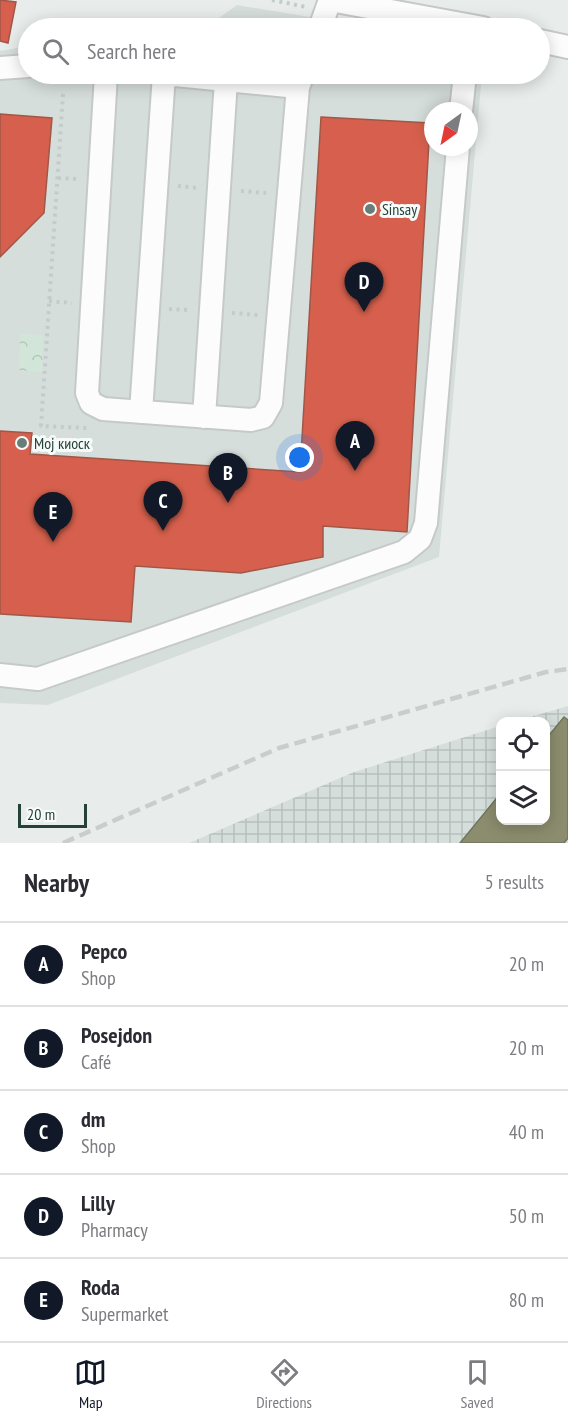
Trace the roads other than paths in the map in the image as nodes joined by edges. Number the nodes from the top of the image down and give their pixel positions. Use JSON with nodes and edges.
{"nodes":[{"id":1,"x":330,"y":0,"type":"edge"},
{"id":2,"x":324,"y":18,"type":"edge"},
{"id":3,"x":422,"y":18,"type":"edge"},
{"id":4,"x":550,"y":43,"type":"edge"},
{"id":5,"x":568,"y":47,"type":"edge"},
{"id":6,"x":18,"y":67,"type":"edge"},
{"id":7,"x":0,"y":68,"type":"edge"},
{"id":8,"x":105,"y":84,"type":"edge"},
{"id":9,"x":163,"y":84,"type":"edge"},
{"id":10,"x":226,"y":84,"type":"edge"},
{"id":11,"x":301,"y":84,"type":"edge"},
{"id":12,"x":464,"y":84,"type":"edge"},
{"id":13,"x":462,"y":102,"type":"edge"},
{"id":14,"x":457,"y":156,"type":"edge"},
{"id":15,"x":141,"y":412,"type":"junction"},
{"id":16,"x":204,"y":417,"type":"junction"},
{"id":17,"x":0,"y":675,"type":"edge"}],
"edges":[{"from":1,"to":2,"type":"street"},
{"from":1,"to":3,"type":"street"},
{"from":4,"to":5,"type":"street"},
{"from":6,"to":7,"type":"street"},
{"from":8,"to":15,"type":"street"},
{"from":9,"to":15,"type":"street"},
{"from":10,"to":16,"type":"street"},
{"from":11,"to":16,"type":"street"},
{"from":12,"to":13,"type":"street"},
{"from":14,"to":17,"type":"street"},
{"from":15,"to":16,"type":"street"}]}
